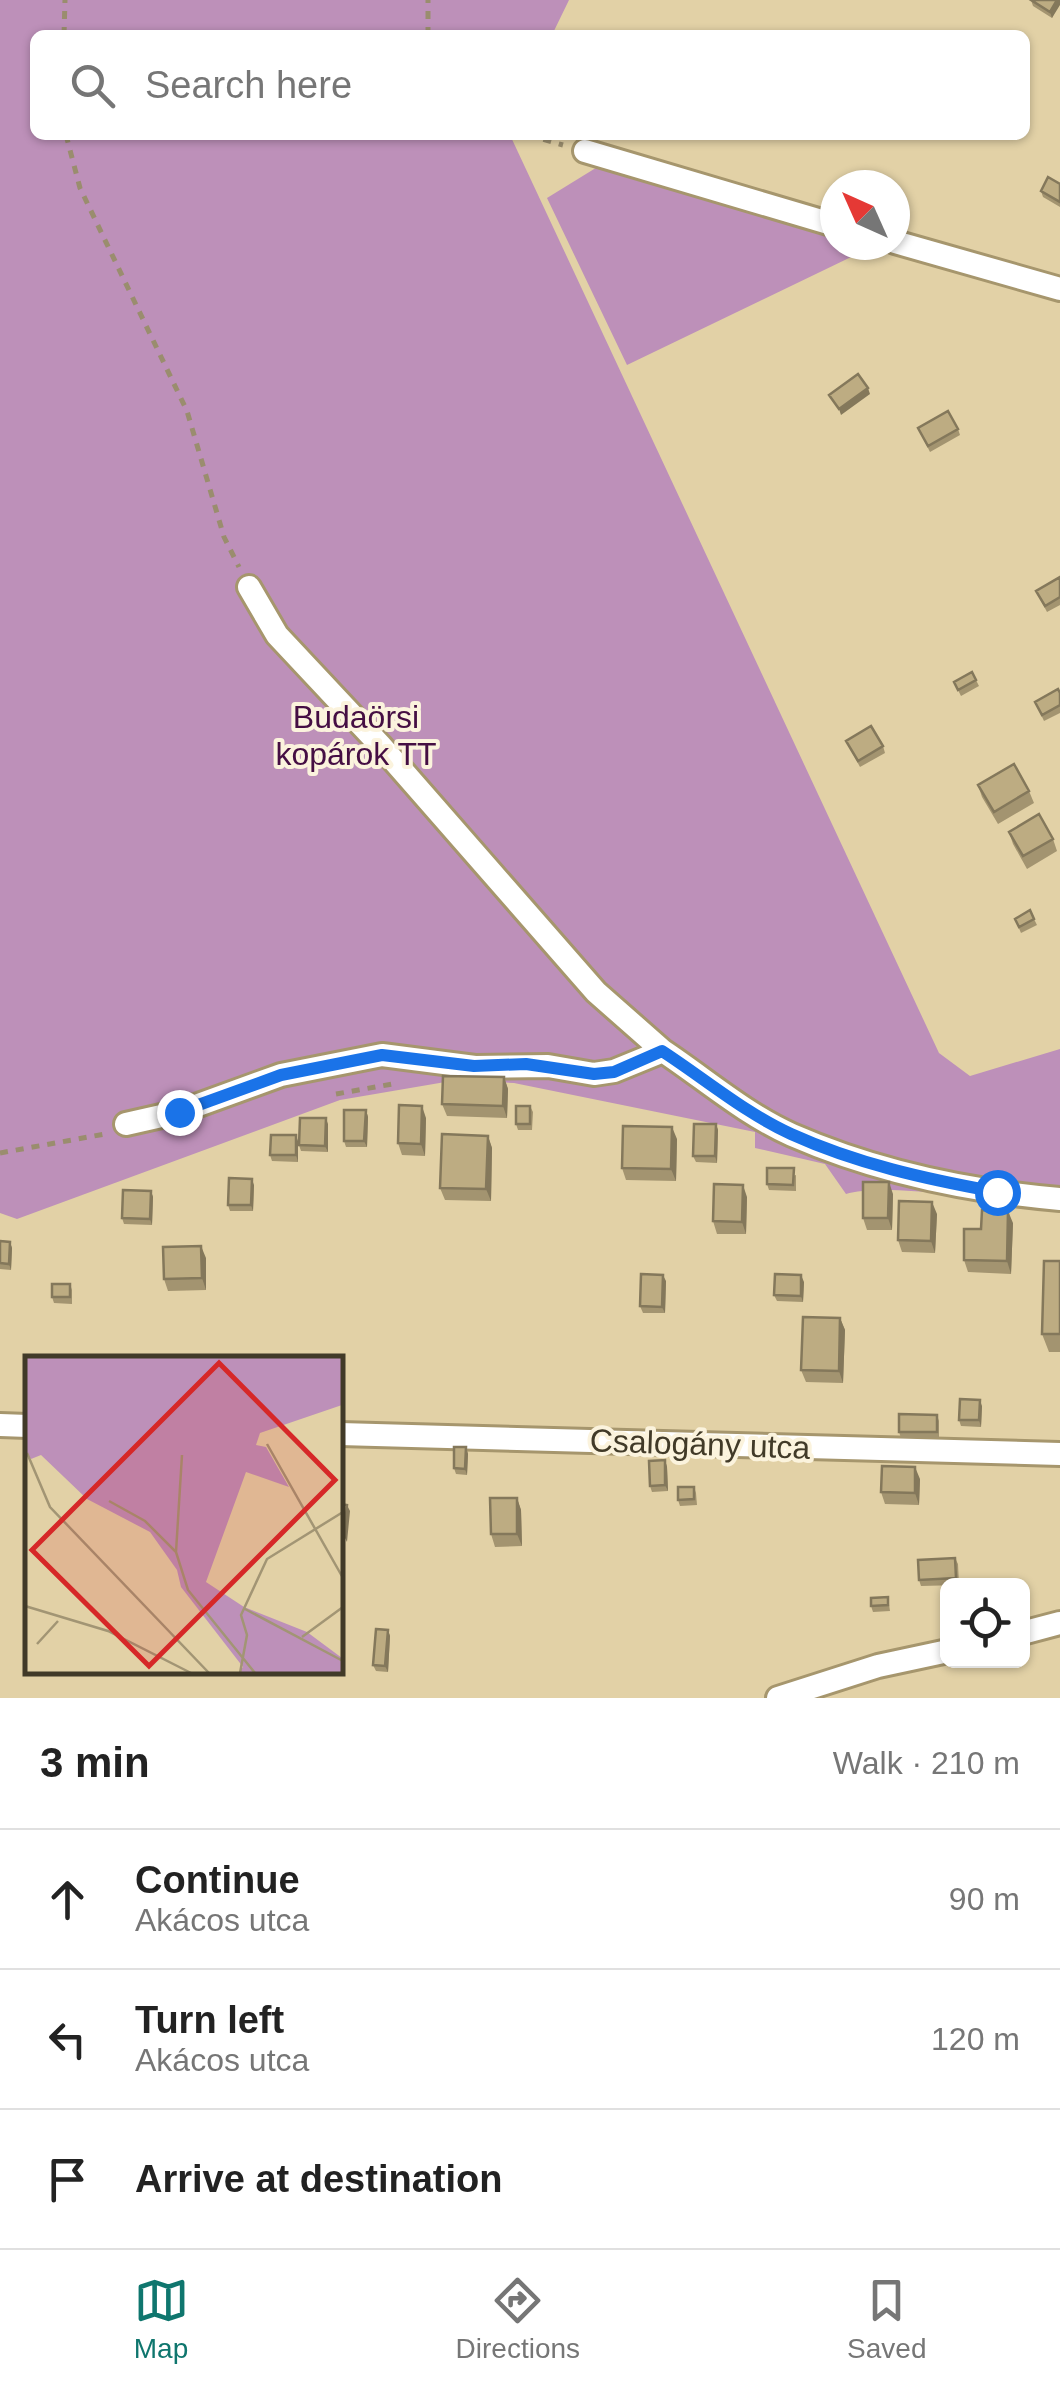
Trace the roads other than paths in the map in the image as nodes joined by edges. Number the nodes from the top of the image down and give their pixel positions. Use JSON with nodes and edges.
{"nodes":[{"id":1,"x":585,"y":151,"type":"road end"},
{"id":2,"x":820,"y":221,"type":"edge"},
{"id":3,"x":910,"y":246,"type":"edge"},
{"id":4,"x":1060,"y":289,"type":"edge"},
{"id":5,"x":249,"y":587,"type":"road end"},
{"id":6,"x":662,"y":1051,"type":"junction"},
{"id":7,"x":126,"y":1124,"type":"road end"},
{"id":8,"x":1060,"y":1199,"type":"edge"},
{"id":9,"x":0,"y":1425,"type":"edge"},
{"id":10,"x":25,"y":1426,"type":"edge"},
{"id":11,"x":342,"y":1434,"type":"edge"},
{"id":12,"x":1060,"y":1454,"type":"edge"},
{"id":13,"x":1060,"y":1623,"type":"edge"},
{"id":14,"x":1030,"y":1631,"type":"edge"},
{"id":15,"x":940,"y":1653,"type":"edge"},
{"id":16,"x":778,"y":1698,"type":"edge"}],
"edges":[{"from":1,"to":2,"type":"street"},
{"from":3,"to":4,"type":"street"},
{"from":5,"to":6,"type":"street"},
{"from":6,"to":7,"type":"street"},
{"from":6,"to":8,"type":"street"},
{"from":9,"to":10,"type":"street"},
{"from":11,"to":12,"type":"street","name":"Csalogány utca"},
{"from":13,"to":14,"type":"street"},
{"from":15,"to":16,"type":"street"}]}
